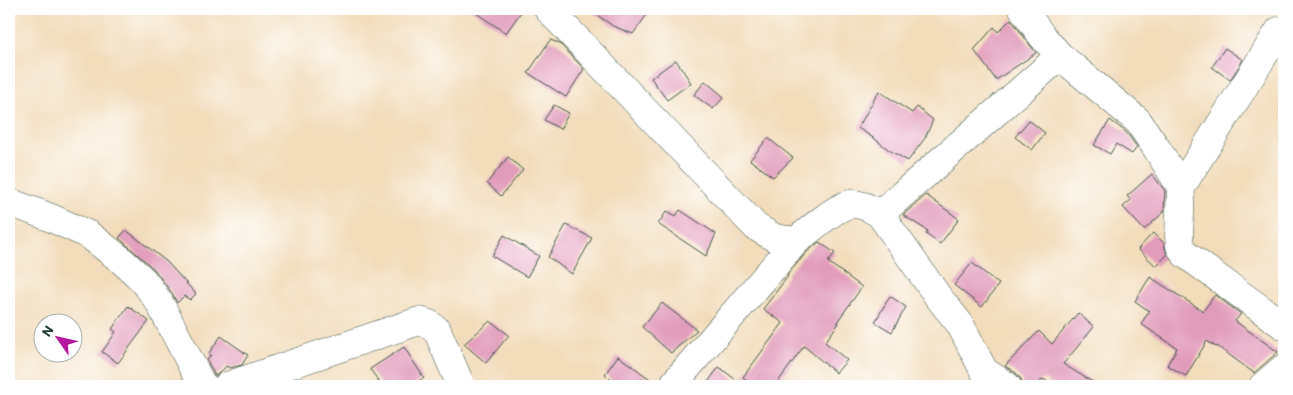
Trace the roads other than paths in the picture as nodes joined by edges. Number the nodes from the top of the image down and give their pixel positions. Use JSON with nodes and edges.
{"nodes":[{"id":1,"x":548,"y":9,"type":"edge"},
{"id":2,"x":1023,"y":9,"type":"edge"},
{"id":3,"x":1279,"y":31,"type":"dead end"},
{"id":4,"x":1060,"y":56,"type":"junction"},
{"id":5,"x":1182,"y":187,"type":"junction"},
{"id":6,"x":9,"y":202,"type":"edge"},
{"id":7,"x":880,"y":214,"type":"junction"},
{"id":8,"x":796,"y":241,"type":"junction"},
{"id":9,"x":1284,"y":326,"type":"edge"},
{"id":10,"x":1284,"y":368,"type":"edge"},
{"id":11,"x":675,"y":382,"type":"dead end"},
{"id":12,"x":204,"y":386,"type":"edge"},
{"id":13,"x":227,"y":386,"type":"edge"},
{"id":14,"x":461,"y":386,"type":"edge"},
{"id":15,"x":1007,"y":386,"type":"edge"},
{"id":16,"x":1262,"y":386,"type":"edge"}],
"edges":[{"from":1,"to":8,"type":"street"},
{"from":2,"to":4,"type":"street"},
{"from":3,"to":5,"type":"street"},
{"from":4,"to":5,"type":"street"},
{"from":4,"to":7,"type":"street"},
{"from":5,"to":9,"type":"street"},
{"from":6,"to":12,"type":"street"},
{"from":7,"to":8,"type":"street"},
{"from":7,"to":15,"type":"street"},
{"from":8,"to":11,"type":"street"},
{"from":10,"to":16,"type":"street"},
{"from":13,"to":14,"type":"street"}]}
